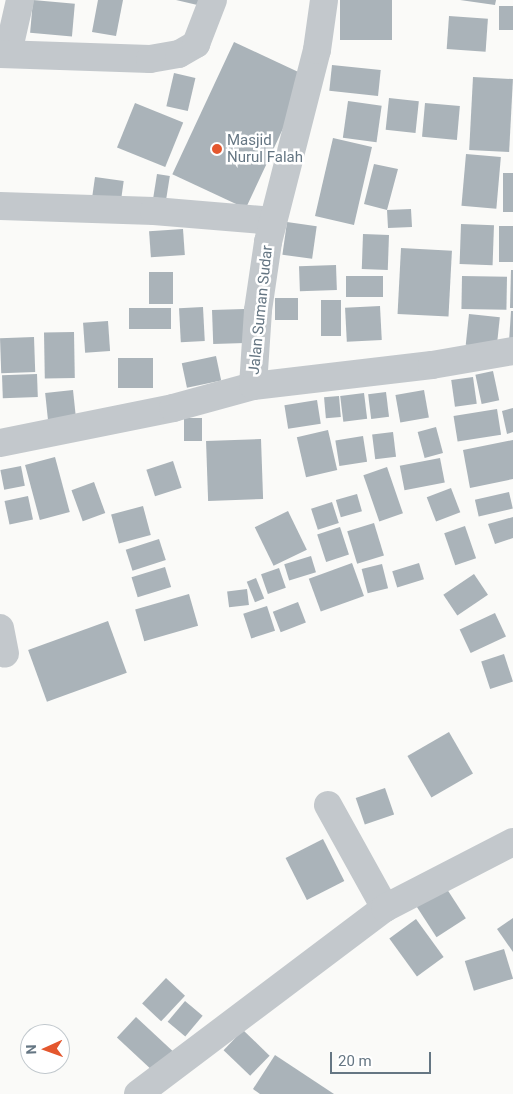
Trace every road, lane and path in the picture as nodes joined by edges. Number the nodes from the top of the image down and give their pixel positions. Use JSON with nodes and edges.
{"nodes":[{"id":1,"x":20,"y":0,"type":"edge"},
{"id":2,"x":213,"y":0,"type":"edge"},
{"id":3,"x":324,"y":0,"type":"edge"},
{"id":4,"x":4,"y":53,"type":"edge"},
{"id":5,"x":0,"y":206,"type":"edge"},
{"id":6,"x":273,"y":221,"type":"junction"},
{"id":7,"x":513,"y":351,"type":"edge"},
{"id":8,"x":253,"y":386,"type":"junction"},
{"id":9,"x":0,"y":443,"type":"edge"},
{"id":10,"x":328,"y":805,"type":"dead end"},
{"id":11,"x":513,"y":842,"type":"edge"},
{"id":12,"x":385,"y":908,"type":"junction"},
{"id":13,"x":138,"y":1094,"type":"edge"}],
"edges":[{"from":1,"to":4,"type":"street"},
{"from":2,"to":4,"type":"street"},
{"from":3,"to":6,"type":"street","name":"Jalan Suman Sudar"},
{"from":5,"to":6,"type":"street"},
{"from":6,"to":8,"type":"street","name":"Jalan Suman Sudar"},
{"from":7,"to":8,"type":"street"},
{"from":8,"to":9,"type":"street"},
{"from":10,"to":12,"type":"street"},
{"from":11,"to":12,"type":"street"},
{"from":12,"to":13,"type":"street"}]}
